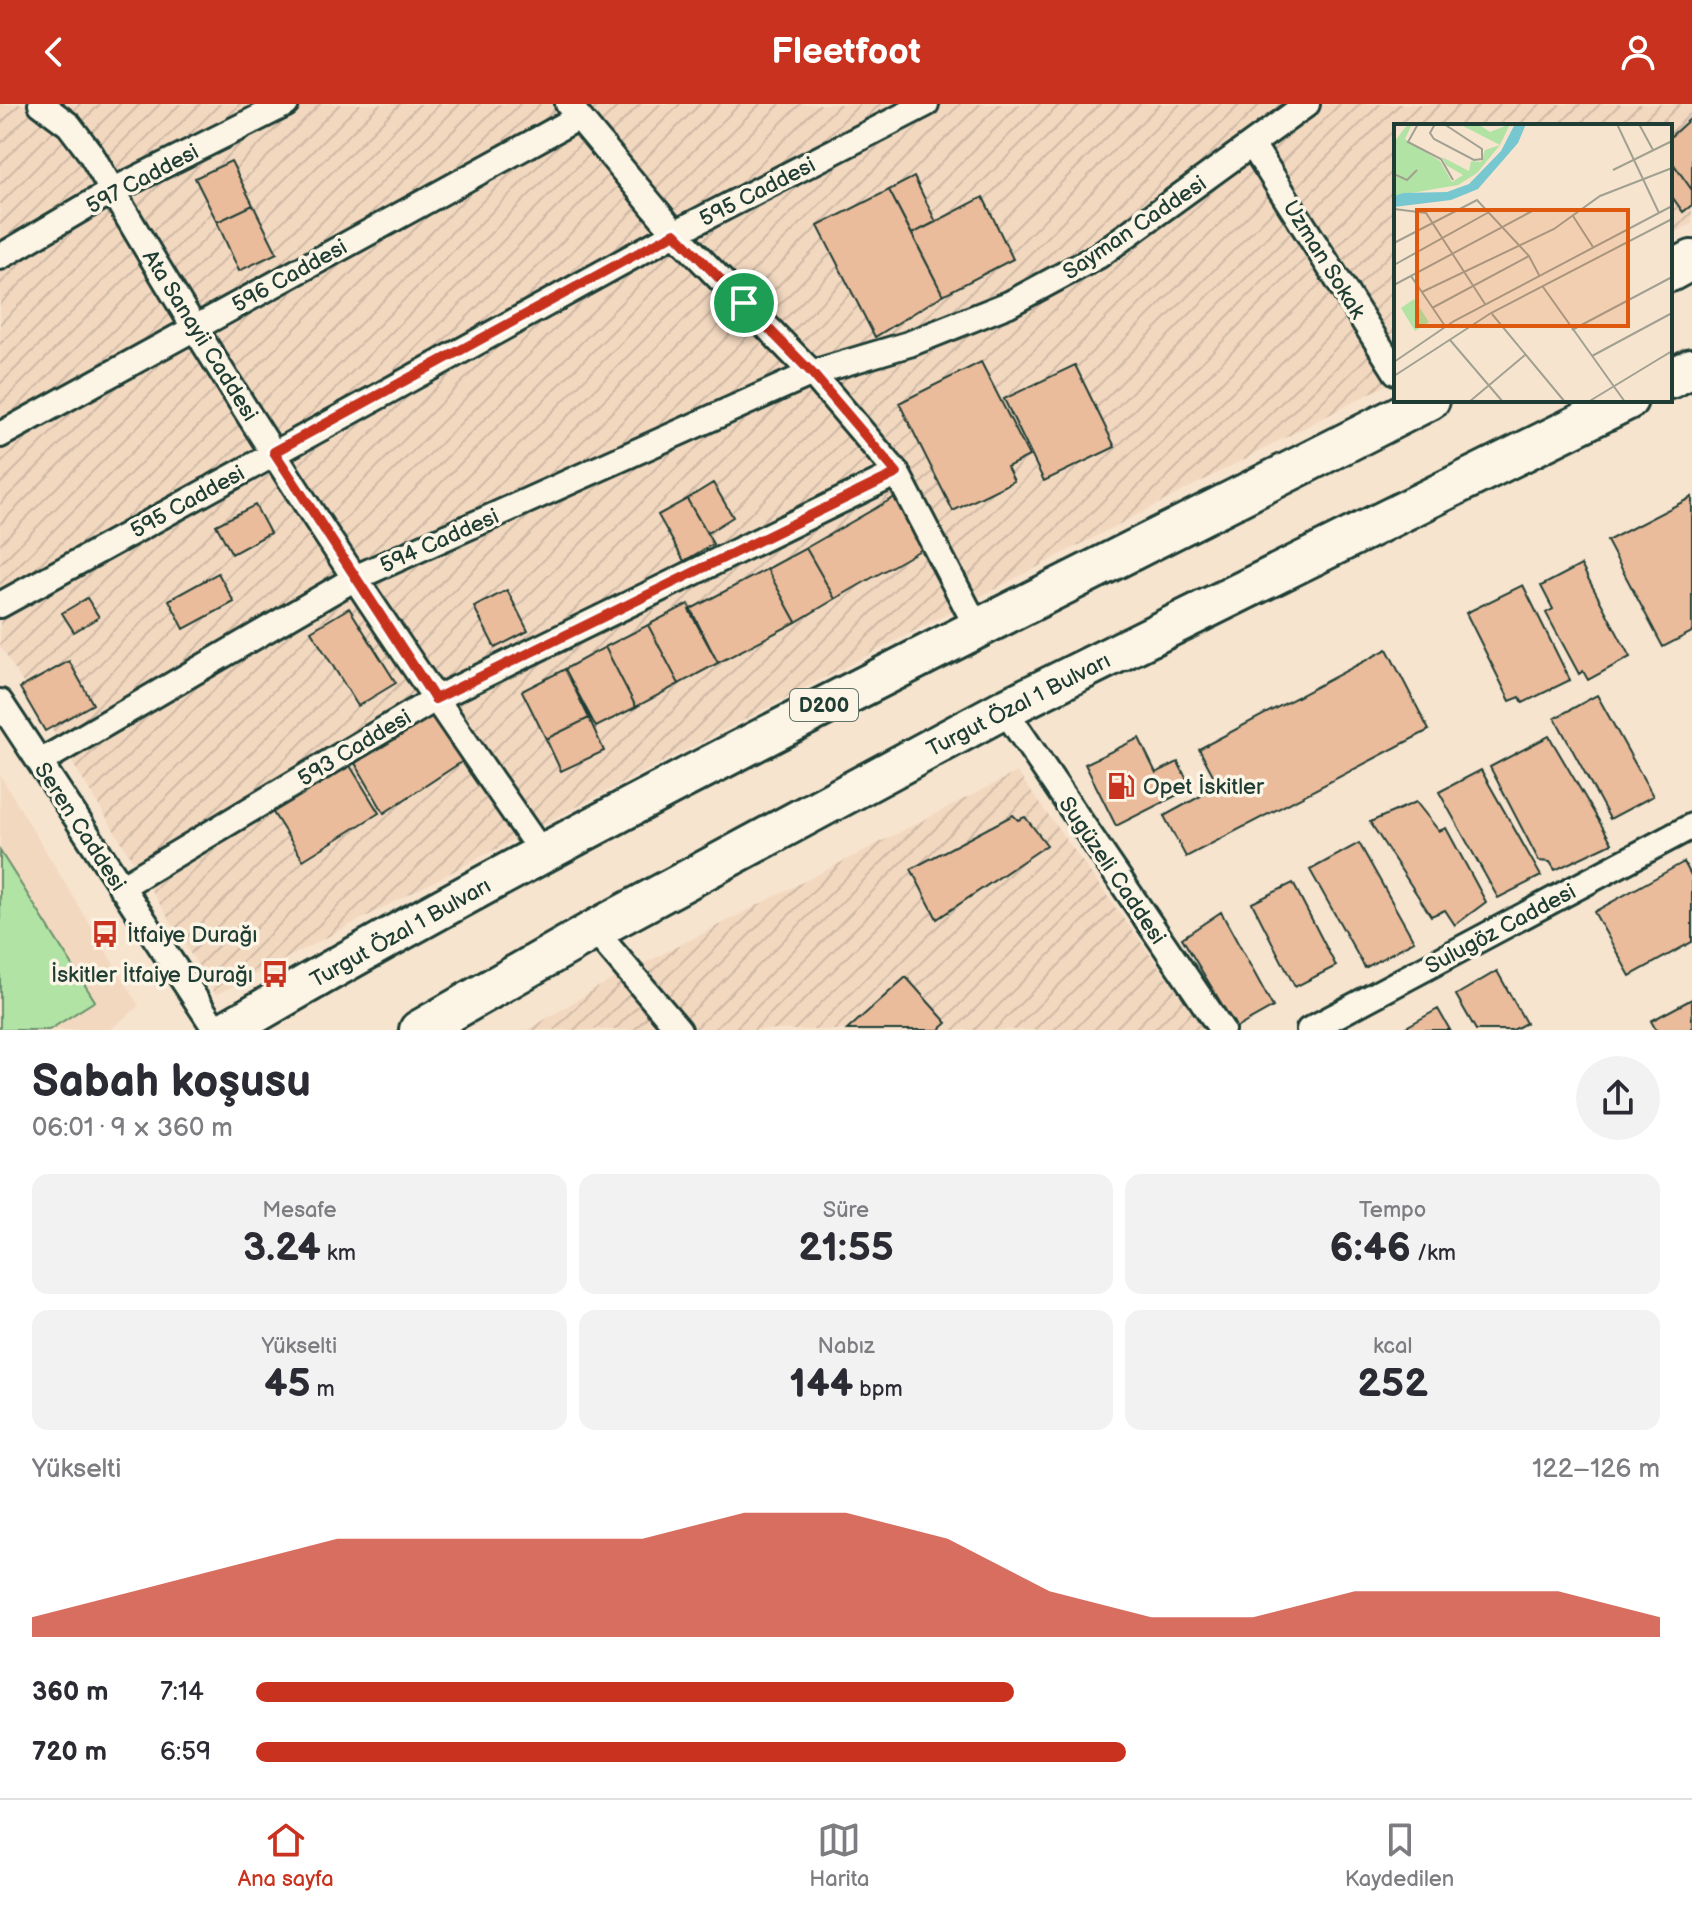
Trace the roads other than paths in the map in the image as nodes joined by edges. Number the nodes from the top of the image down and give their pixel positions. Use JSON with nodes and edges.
{"nodes":[{"id":1,"x":41,"y":104,"type":"edge"},
{"id":2,"x":286,"y":104,"type":"edge"},
{"id":3,"x":926,"y":104,"type":"edge"},
{"id":4,"x":1307,"y":104,"type":"edge"},
{"id":5,"x":573,"y":110,"type":"edge"},
{"id":6,"x":1253,"y":146,"type":"junction"},
{"id":7,"x":112,"y":191,"type":"junction"},
{"id":8,"x":675,"y":233,"type":"junction"},
{"id":9,"x":0,"y":257,"type":"edge"},
{"id":10,"x":1692,"y":260,"type":"edge"},
{"id":11,"x":1672,"y":271,"type":"edge"},
{"id":12,"x":195,"y":325,"type":"junction"},
{"id":13,"x":1692,"y":368,"type":"edge"},
{"id":14,"x":1394,"y":369,"type":"edge"},
{"id":15,"x":812,"y":373,"type":"junction"},
{"id":16,"x":1672,"y":378,"type":"edge"},
{"id":17,"x":1421,"y":402,"type":"edge"},
{"id":18,"x":1624,"y":402,"type":"edge"},
{"id":19,"x":0,"y":435,"type":"edge"},
{"id":20,"x":274,"y":452,"type":"junction"},
{"id":21,"x":897,"y":473,"type":"junction"},
{"id":22,"x":357,"y":577,"type":"junction"},
{"id":23,"x":0,"y":605,"type":"edge"},
{"id":24,"x":977,"y":627,"type":"junction"},
{"id":25,"x":435,"y":699,"type":"junction"},
{"id":26,"x":0,"y":702,"type":"edge"},
{"id":27,"x":1004,"y":709,"type":"junction"},
{"id":28,"x":40,"y":762,"type":"junction"},
{"id":29,"x":1692,"y":826,"type":"edge"},
{"id":30,"x":542,"y":853,"type":"junction"},
{"id":31,"x":121,"y":887,"type":"junction"},
{"id":32,"x":594,"y":930,"type":"junction"},
{"id":33,"x":216,"y":1030,"type":"edge"},
{"id":34,"x":227,"y":1030,"type":"edge"},
{"id":35,"x":419,"y":1030,"type":"edge"},
{"id":36,"x":679,"y":1030,"type":"edge"},
{"id":37,"x":1222,"y":1030,"type":"edge"},
{"id":38,"x":1309,"y":1030,"type":"edge"}],
"edges":[{"from":1,"to":7,"type":"street","name":"Ata Sanayii Caddesi"},
{"from":2,"to":7,"type":"street","name":"597 Caddesi"},
{"from":3,"to":8,"type":"street","name":"595 Caddesi"},
{"from":4,"to":6,"type":"street","name":"Sayman Caddesi"},
{"from":5,"to":8,"type":"street"},
{"from":5,"to":12,"type":"street","name":"596 Caddesi"},
{"from":6,"to":14,"type":"street","name":"Uzman Sokak"},
{"from":6,"to":15,"type":"street","name":"Sayman Caddesi"},
{"from":7,"to":9,"type":"street","name":"597 Caddesi"},
{"from":7,"to":12,"type":"street","name":"Ata Sanayii Caddesi"},
{"from":8,"to":15,"type":"street"},
{"from":8,"to":20,"type":"street","name":"595 Caddesi"},
{"from":10,"to":11,"type":"highway"},
{"from":12,"to":19,"type":"street","name":"596 Caddesi"},
{"from":12,"to":20,"type":"street","name":"Ata Sanayii Caddesi"},
{"from":13,"to":16,"type":"highway"},
{"from":15,"to":21,"type":"street"},
{"from":15,"to":22,"type":"street","name":"594 Caddesi"},
{"from":17,"to":24,"type":"highway","name":"Turgut Özal 1 Bulvarı","number":"D200"},
{"from":18,"to":27,"type":"highway","name":"Turgut Özal 1 Bulvarı"},
{"from":20,"to":22,"type":"street","name":"Ata Sanayii Caddesi"},
{"from":20,"to":23,"type":"street","name":"595 Caddesi"},
{"from":21,"to":24,"type":"street"},
{"from":21,"to":25,"type":"street","name":"593 Caddesi"},
{"from":22,"to":25,"type":"street","name":"Ata Sanayii Caddesi"},
{"from":22,"to":28,"type":"street","name":"594 Caddesi"},
{"from":24,"to":30,"type":"highway","name":"Turgut Özal 1 Bulvarı","number":"D200"},
{"from":25,"to":30,"type":"street","name":"Ata Sanayii Caddesi"},
{"from":25,"to":31,"type":"street","name":"593 Caddesi"},
{"from":26,"to":28,"type":"street","name":"Seren Caddesi"},
{"from":27,"to":32,"type":"highway","name":"Turgut Özal 1 Bulvarı"},
{"from":27,"to":37,"type":"street","name":"Sugüzeli Caddesi"},
{"from":28,"to":31,"type":"street","name":"Seren Caddesi"},
{"from":29,"to":38,"type":"street","name":"Sulugöz Caddesi"},
{"from":30,"to":34,"type":"highway","name":"Turgut Özal 1 Bulvarı","number":"D200"},
{"from":31,"to":33,"type":"street","name":"Seren Caddesi"},
{"from":32,"to":35,"type":"highway","name":"Turgut Özal 1 Bulvarı"},
{"from":32,"to":36,"type":"street"}]}
